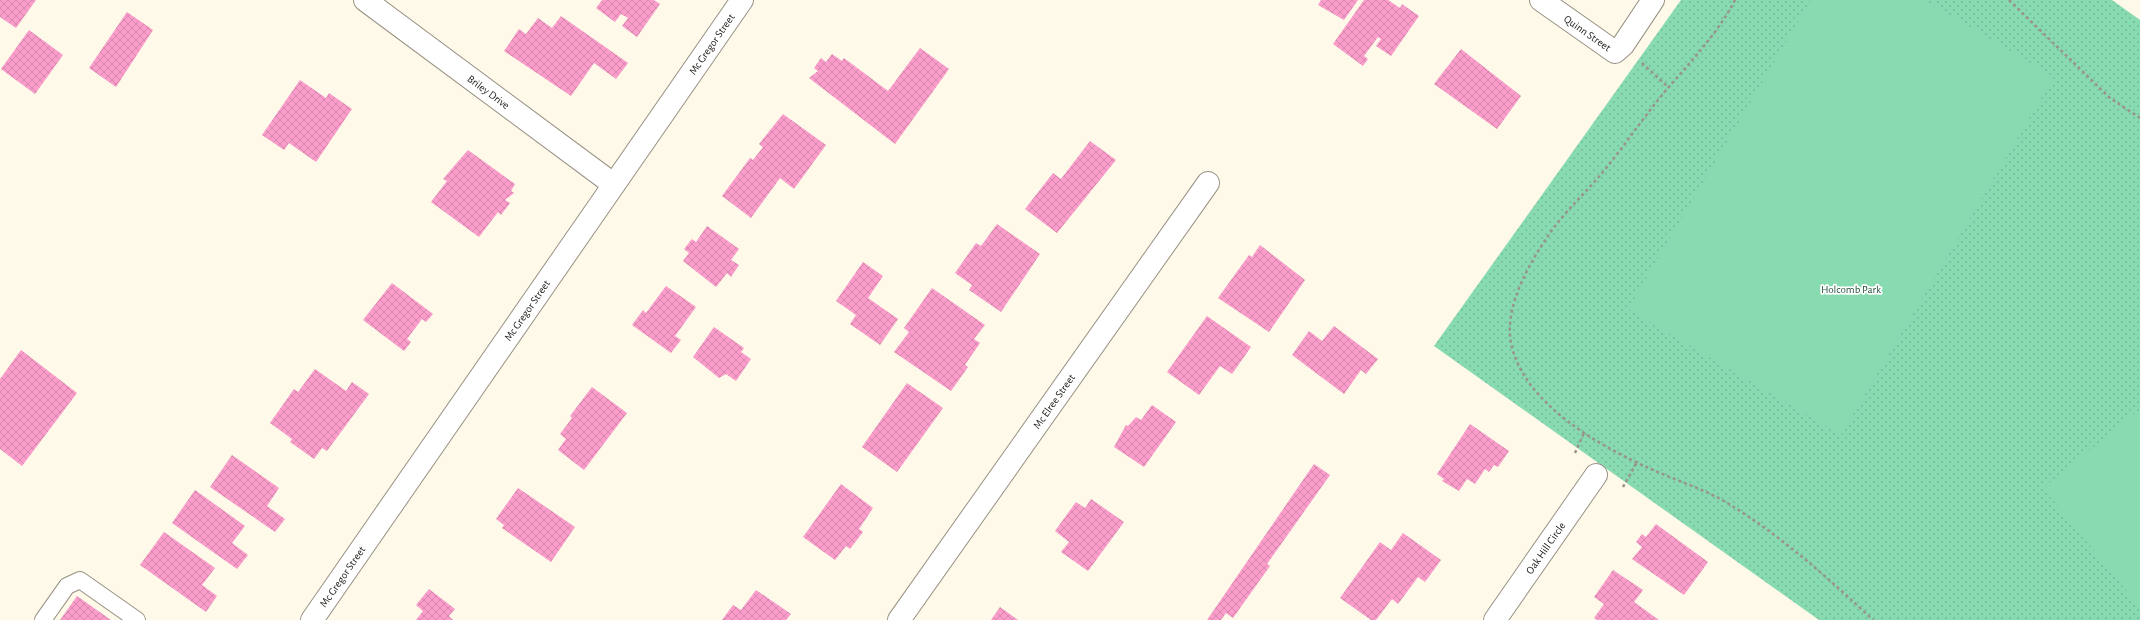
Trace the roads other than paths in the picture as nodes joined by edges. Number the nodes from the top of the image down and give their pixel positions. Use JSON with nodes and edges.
{"nodes":[{"id":1,"x":365,"y":0,"type":"edge"},
{"id":2,"x":742,"y":0,"type":"edge"},
{"id":3,"x":1541,"y":0,"type":"edge"},
{"id":4,"x":1653,"y":0,"type":"edge"},
{"id":5,"x":1208,"y":183,"type":"dead end"},
{"id":6,"x":613,"y":184,"type":"junction"},
{"id":7,"x":1596,"y":475,"type":"dead end"},
{"id":8,"x":43,"y":620,"type":"edge"},
{"id":9,"x":137,"y":620,"type":"edge"},
{"id":10,"x":312,"y":620,"type":"edge"},
{"id":11,"x":899,"y":620,"type":"edge"},
{"id":12,"x":1494,"y":620,"type":"edge"}],
"edges":[{"from":1,"to":6,"type":"street","name":"Briley Drive"},
{"from":2,"to":6,"type":"street","name":"Mc Gregor Street"},
{"from":3,"to":4,"type":"street","name":"Quinn Street"},
{"from":5,"to":11,"type":"street","name":"Mc Elree Street"},
{"from":6,"to":10,"type":"street","name":"Mc Gregor Street"},
{"from":7,"to":12,"type":"street","name":"Oak Hill Circle"},
{"from":8,"to":9,"type":"lane"}]}
